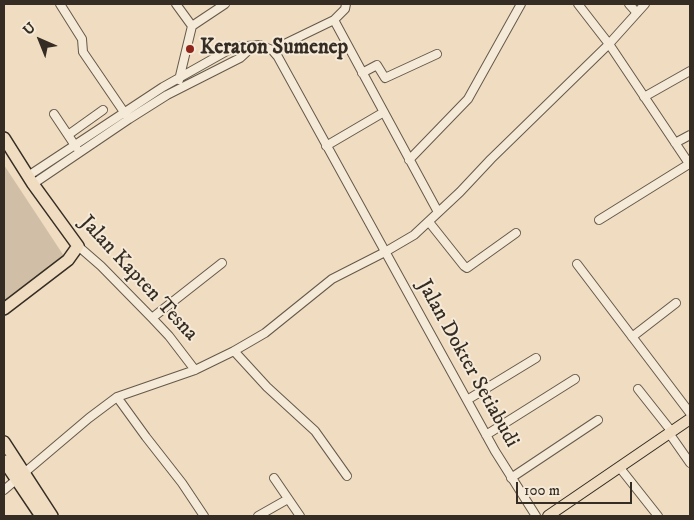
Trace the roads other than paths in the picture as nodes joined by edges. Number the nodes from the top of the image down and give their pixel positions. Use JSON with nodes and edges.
{"nodes":[{"id":1,"x":60,"y":4,"type":"edge"},
{"id":2,"x":176,"y":4,"type":"edge"},
{"id":3,"x":225,"y":4,"type":"edge"},
{"id":4,"x":346,"y":4,"type":"edge"},
{"id":5,"x":521,"y":4,"type":"edge"},
{"id":6,"x":578,"y":4,"type":"edge"},
{"id":7,"x":629,"y":4,"type":"edge"},
{"id":8,"x":645,"y":4,"type":"edge"},
{"id":9,"x":637,"y":13,"type":"junction"},
{"id":10,"x":334,"y":20,"type":"junction"},
{"id":11,"x":192,"y":26,"type":"junction"},
{"id":12,"x":609,"y":44,"type":"junction"},
{"id":13,"x":253,"y":46,"type":"junction"},
{"id":14,"x":272,"y":50,"type":"junction"},
{"id":15,"x":437,"y":54,"type":"dead end"},
{"id":16,"x":690,"y":71,"type":"edge"},
{"id":17,"x":362,"y":73,"type":"junction"},
{"id":18,"x":178,"y":78,"type":"junction"},
{"id":19,"x":183,"y":86,"type":"junction"},
{"id":20,"x":644,"y":97,"type":"junction"},
{"id":21,"x":103,"y":110,"type":"dead end"},
{"id":22,"x":384,"y":112,"type":"junction"},
{"id":23,"x":54,"y":114,"type":"dead end"},
{"id":24,"x":126,"y":115,"type":"junction"},
{"id":25,"x":68,"y":135,"type":"junction"},
{"id":26,"x":690,"y":135,"type":"edge"},
{"id":27,"x":4,"y":138,"type":"edge"},
{"id":28,"x":675,"y":143,"type":"junction"},
{"id":29,"x":326,"y":146,"type":"junction"},
{"id":30,"x":77,"y":148,"type":"junction"},
{"id":31,"x":409,"y":160,"type":"junction"},
{"id":32,"x":690,"y":164,"type":"edge"},
{"id":33,"x":31,"y":180,"type":"junction"},
{"id":34,"x":438,"y":212,"type":"junction"},
{"id":35,"x":599,"y":220,"type":"dead end"},
{"id":36,"x":429,"y":222,"type":"junction"},
{"id":37,"x":516,"y":233,"type":"dead end"},
{"id":38,"x":78,"y":246,"type":"junction"},
{"id":39,"x":385,"y":252,"type":"junction"},
{"id":40,"x":222,"y":263,"type":"dead end"},
{"id":41,"x":577,"y":264,"type":"dead end"},
{"id":42,"x":676,"y":303,"type":"dead end"},
{"id":43,"x":4,"y":310,"type":"edge"},
{"id":44,"x":152,"y":318,"type":"junction"},
{"id":45,"x":632,"y":337,"type":"junction"},
{"id":46,"x":234,"y":351,"type":"junction"},
{"id":47,"x":536,"y":358,"type":"dead end"},
{"id":48,"x":194,"y":370,"type":"junction"},
{"id":49,"x":575,"y":379,"type":"dead end"},
{"id":50,"x":638,"y":389,"type":"dead end"},
{"id":51,"x":117,"y":397,"type":"junction"},
{"id":52,"x":467,"y":400,"type":"junction"},
{"id":53,"x":690,"y":413,"type":"edge"},
{"id":54,"x":690,"y":419,"type":"edge"},
{"id":55,"x":598,"y":420,"type":"dead end"},
{"id":56,"x":671,"y":432,"type":"junction"},
{"id":57,"x":486,"y":435,"type":"junction"},
{"id":58,"x":4,"y":442,"type":"edge"},
{"id":59,"x":4,"y":461,"type":"edge"},
{"id":60,"x":690,"y":463,"type":"edge"},
{"id":61,"x":620,"y":468,"type":"junction"},
{"id":62,"x":20,"y":476,"type":"junction"},
{"id":63,"x":347,"y":476,"type":"dead end"},
{"id":64,"x":274,"y":478,"type":"dead end"},
{"id":65,"x":510,"y":478,"type":"junction"},
{"id":66,"x":4,"y":490,"type":"edge"},
{"id":67,"x":288,"y":499,"type":"junction"},
{"id":68,"x":41,"y":516,"type":"edge"},
{"id":69,"x":52,"y":516,"type":"edge"},
{"id":70,"x":204,"y":516,"type":"edge"},
{"id":71,"x":258,"y":516,"type":"edge"},
{"id":72,"x":300,"y":516,"type":"edge"},
{"id":73,"x":536,"y":516,"type":"edge"},
{"id":74,"x":548,"y":516,"type":"edge"},
{"id":75,"x":658,"y":516,"type":"edge"}],
"edges":[{"from":1,"to":24,"type":"street"},
{"from":2,"to":11,"type":"street"},
{"from":3,"to":11,"type":"street"},
{"from":4,"to":10,"type":"street"},
{"from":5,"to":31,"type":"street"},
{"from":6,"to":12,"type":"street"},
{"from":7,"to":9,"type":"street"},
{"from":8,"to":9,"type":"street"},
{"from":9,"to":12,"type":"street"},
{"from":10,"to":14,"type":"street"},
{"from":10,"to":17,"type":"street"},
{"from":11,"to":18,"type":"street"},
{"from":12,"to":20,"type":"street"},
{"from":12,"to":34,"type":"street"},
{"from":13,"to":14,"type":"street"},
{"from":13,"to":18,"type":"street"},
{"from":13,"to":19,"type":"street"},
{"from":14,"to":29,"type":"street","name":"Jalan Dokter Setiabudi"},
{"from":15,"to":17,"type":"street"},
{"from":16,"to":20,"type":"street"},
{"from":17,"to":22,"type":"street"},
{"from":18,"to":19,"type":"street"},
{"from":18,"to":24,"type":"street"},
{"from":19,"to":24,"type":"street"},
{"from":20,"to":28,"type":"street"},
{"from":21,"to":25,"type":"street"},
{"from":22,"to":29,"type":"street"},
{"from":22,"to":31,"type":"street"},
{"from":23,"to":25,"type":"street"},
{"from":24,"to":30,"type":"street"},
{"from":25,"to":30,"type":"street"},
{"from":26,"to":28,"type":"street"},
{"from":27,"to":33,"type":"highway","name":"Jalan Kapten Tesna"},
{"from":28,"to":32,"type":"street"},
{"from":29,"to":39,"type":"street","name":"Jalan Dokter Setiabudi"},
{"from":30,"to":33,"type":"street"},
{"from":31,"to":34,"type":"street"},
{"from":32,"to":35,"type":"street"},
{"from":33,"to":38,"type":"highway","name":"Jalan Kapten Tesna"},
{"from":34,"to":36,"type":"street"},
{"from":36,"to":37,"type":"street"},
{"from":36,"to":39,"type":"street"},
{"from":38,"to":43,"type":"highway"},
{"from":38,"to":44,"type":"street","name":"Jalan Kapten Tesna"},
{"from":39,"to":46,"type":"street"},
{"from":39,"to":52,"type":"street","name":"Jalan Dokter Setiabudi"},
{"from":40,"to":44,"type":"street"},
{"from":41,"to":45,"type":"street"},
{"from":42,"to":45,"type":"street"},
{"from":44,"to":48,"type":"street","name":"Jalan Kapten Tesna"},
{"from":45,"to":53,"type":"street"},
{"from":46,"to":48,"type":"street"},
{"from":46,"to":63,"type":"street"},
{"from":47,"to":52,"type":"street"},
{"from":48,"to":51,"type":"street"},
{"from":49,"to":57,"type":"street"},
{"from":50,"to":56,"type":"street"},
{"from":51,"to":62,"type":"street"},
{"from":51,"to":70,"type":"street"},
{"from":52,"to":57,"type":"street","name":"Jalan Dokter Setiabudi"},
{"from":54,"to":56,"type":"main road"},
{"from":55,"to":65,"type":"street"},
{"from":56,"to":60,"type":"street"},
{"from":56,"to":61,"type":"main road"},
{"from":57,"to":65,"type":"street","name":"Jalan Dokter Setiabudi"},
{"from":58,"to":62,"type":"highway"},
{"from":59,"to":62,"type":"highway"},
{"from":61,"to":74,"type":"main road"},
{"from":61,"to":75,"type":"street"},
{"from":62,"to":66,"type":"street"},
{"from":62,"to":68,"type":"highway"},
{"from":62,"to":69,"type":"highway"},
{"from":64,"to":67,"type":"street"},
{"from":65,"to":73,"type":"street","name":"Jalan Dokter Setiabudi"},
{"from":67,"to":71,"type":"street"},
{"from":67,"to":72,"type":"street"}]}
